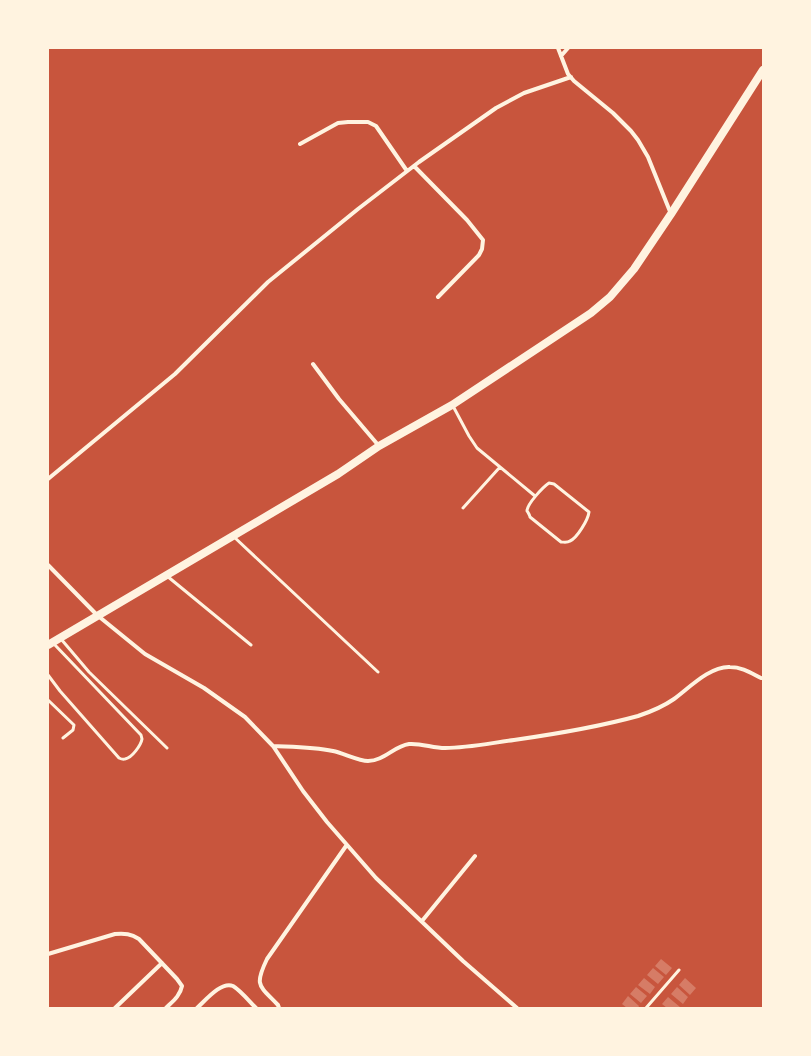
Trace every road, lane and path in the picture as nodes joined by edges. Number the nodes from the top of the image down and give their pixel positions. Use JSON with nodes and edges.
{"nodes":[{"id":1,"x":558,"y":48,"type":"edge"},
{"id":2,"x":568,"y":48,"type":"edge"},
{"id":3,"x":561,"y":56,"type":"junction"},
{"id":4,"x":763,"y":70,"type":"edge"},
{"id":5,"x":571,"y":77,"type":"junction"},
{"id":6,"x":300,"y":144,"type":"dead end"},
{"id":7,"x":414,"y":166,"type":"junction"},
{"id":8,"x":408,"y":171,"type":"junction"},
{"id":9,"x":671,"y":214,"type":"junction"},
{"id":10,"x":438,"y":297,"type":"dead end"},
{"id":11,"x":313,"y":364,"type":"dead end"},
{"id":12,"x":452,"y":405,"type":"junction"},
{"id":13,"x":379,"y":446,"type":"junction"},
{"id":14,"x":500,"y":467,"type":"junction"},
{"id":15,"x":48,"y":479,"type":"edge"},
{"id":16,"x":535,"y":496,"type":"junction"},
{"id":17,"x":463,"y":508,"type":"dead end"},
{"id":18,"x":233,"y":536,"type":"junction"},
{"id":19,"x":48,"y":565,"type":"edge"},
{"id":20,"x":166,"y":575,"type":"junction"},
{"id":21,"x":97,"y":615,"type":"junction"},
{"id":22,"x":60,"y":638,"type":"junction"},
{"id":23,"x":50,"y":644,"type":"edge"},
{"id":24,"x":251,"y":645,"type":"dead end"},
{"id":25,"x":378,"y":672,"type":"dead end"},
{"id":26,"x":48,"y":675,"type":"edge"},
{"id":27,"x":761,"y":678,"type":"dead end"},
{"id":28,"x":48,"y":700,"type":"edge"},
{"id":29,"x":62,"y":738,"type":"dead end"},
{"id":30,"x":273,"y":746,"type":"junction"},
{"id":31,"x":167,"y":748,"type":"dead end"},
{"id":32,"x":346,"y":846,"type":"junction"},
{"id":33,"x":475,"y":856,"type":"dead end"},
{"id":34,"x":422,"y":921,"type":"junction"},
{"id":35,"x":48,"y":954,"type":"edge"},
{"id":36,"x":162,"y":963,"type":"junction"},
{"id":37,"x":679,"y":970,"type":"dead end"},
{"id":38,"x":115,"y":1008,"type":"edge"},
{"id":39,"x":166,"y":1008,"type":"edge"},
{"id":40,"x":197,"y":1008,"type":"edge"},
{"id":41,"x":256,"y":1008,"type":"edge"},
{"id":42,"x":279,"y":1008,"type":"edge"},
{"id":43,"x":517,"y":1008,"type":"edge"},
{"id":44,"x":646,"y":1008,"type":"edge"}],
"edges":[{"from":1,"to":3,"type":"street"},
{"from":2,"to":3,"type":"street"},
{"from":3,"to":5,"type":"street"},
{"from":4,"to":9,"type":"main road"},
{"from":5,"to":7,"type":"street"},
{"from":5,"to":9,"type":"street"},
{"from":6,"to":8,"type":"street"},
{"from":7,"to":8,"type":"street"},
{"from":7,"to":10,"type":"street"},
{"from":8,"to":15,"type":"street"},
{"from":9,"to":12,"type":"main road"},
{"from":11,"to":13,"type":"street"},
{"from":12,"to":13,"type":"main road"},
{"from":12,"to":14,"type":"lane"},
{"from":13,"to":18,"type":"main road"},
{"from":14,"to":16,"type":"lane"},
{"from":14,"to":17,"type":"lane"},
{"from":16,"to":16,"type":"lane"},
{"from":18,"to":20,"type":"main road"},
{"from":18,"to":25,"type":"lane"},
{"from":19,"to":21,"type":"street"},
{"from":20,"to":21,"type":"main road"},
{"from":20,"to":24,"type":"lane"},
{"from":21,"to":22,"type":"main road"},
{"from":21,"to":30,"type":"street"},
{"from":22,"to":23,"type":"main road"},
{"from":22,"to":31,"type":"lane"},
{"from":23,"to":26,"type":"lane"},
{"from":27,"to":30,"type":"street"},
{"from":28,"to":29,"type":"lane"},
{"from":30,"to":32,"type":"street"},
{"from":32,"to":34,"type":"street"},
{"from":32,"to":42,"type":"street"},
{"from":33,"to":34,"type":"street"},
{"from":34,"to":43,"type":"street"},
{"from":35,"to":36,"type":"street"},
{"from":36,"to":38,"type":"street"},
{"from":36,"to":39,"type":"street"},
{"from":37,"to":44,"type":"lane"},
{"from":40,"to":41,"type":"street"}]}
